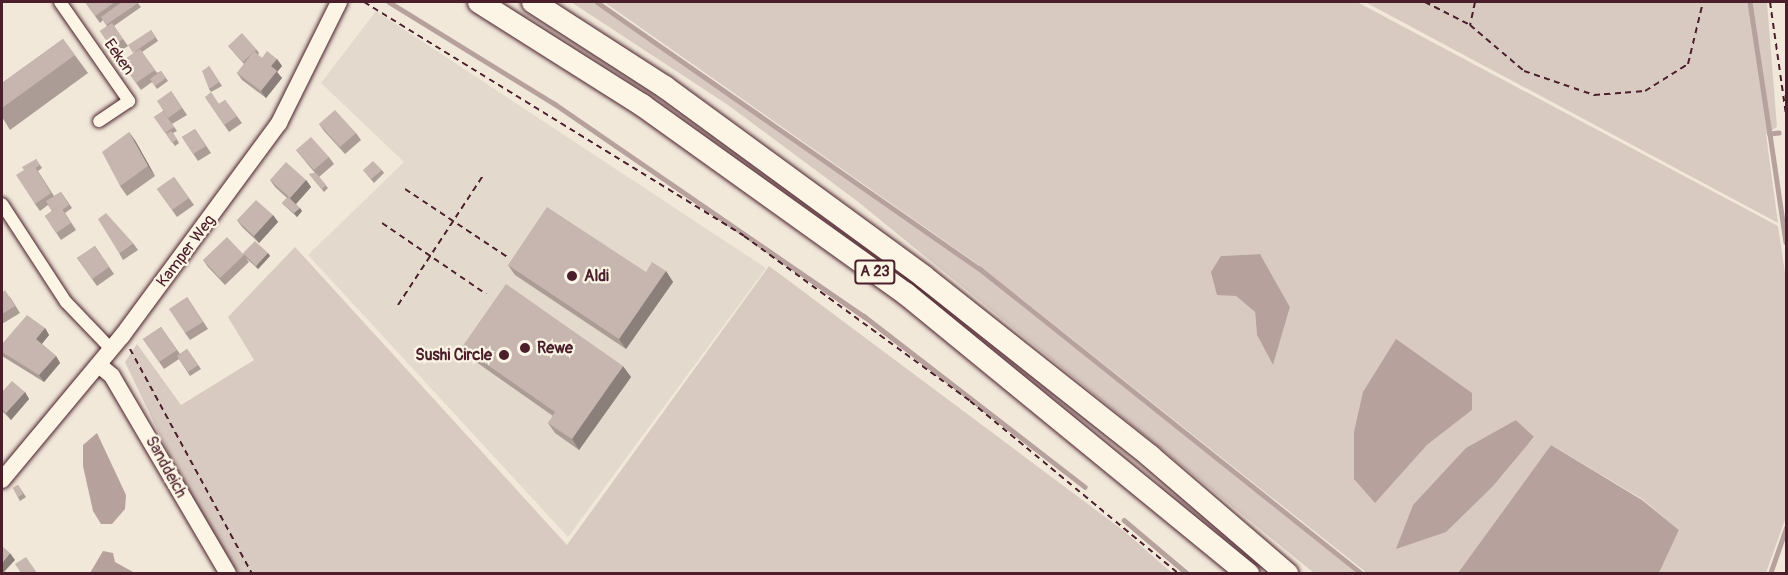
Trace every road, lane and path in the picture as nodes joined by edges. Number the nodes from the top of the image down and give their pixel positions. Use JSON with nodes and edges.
{"nodes":[{"id":1,"x":60,"y":2,"type":"edge"},
{"id":2,"x":339,"y":2,"type":"edge"},
{"id":3,"x":364,"y":2,"type":"edge"},
{"id":4,"x":478,"y":2,"type":"edge"},
{"id":5,"x":533,"y":2,"type":"edge"},
{"id":6,"x":1425,"y":2,"type":"edge"},
{"id":7,"x":1475,"y":2,"type":"edge"},
{"id":8,"x":1703,"y":2,"type":"edge"},
{"id":9,"x":1770,"y":2,"type":"edge"},
{"id":10,"x":1470,"y":25,"type":"junction"},
{"id":11,"x":1786,"y":115,"type":"edge"},
{"id":12,"x":99,"y":121,"type":"dead end"},
{"id":13,"x":484,"y":174,"type":"dead end"},
{"id":14,"x":405,"y":189,"type":"dead end"},
{"id":15,"x":2,"y":204,"type":"edge"},
{"id":16,"x":453,"y":221,"type":"junction"},
{"id":17,"x":382,"y":223,"type":"dead end"},
{"id":18,"x":430,"y":256,"type":"junction"},
{"id":19,"x":510,"y":258,"type":"edge"},
{"id":20,"x":486,"y":294,"type":"dead end"},
{"id":21,"x":398,"y":304,"type":"dead end"},
{"id":22,"x":122,"y":336,"type":"junction"},
{"id":23,"x":112,"y":350,"type":"junction"},
{"id":24,"x":99,"y":365,"type":"junction"},
{"id":25,"x":2,"y":480,"type":"edge"},
{"id":26,"x":228,"y":573,"type":"edge"},
{"id":27,"x":252,"y":573,"type":"edge"},
{"id":28,"x":1179,"y":573,"type":"edge"},
{"id":29,"x":1248,"y":573,"type":"edge"},
{"id":30,"x":1287,"y":573,"type":"edge"}],
"edges":[{"from":1,"to":12,"type":"street","name":"Eeken"},
{"from":2,"to":22,"type":"main road","name":"Kamper Weg"},
{"from":3,"to":28,"type":"path"},
{"from":4,"to":29,"type":"highway","number":"A 23"},
{"from":5,"to":30,"type":"highway","number":"A 23"},
{"from":6,"to":10,"type":"path"},
{"from":7,"to":10,"type":"path"},
{"from":8,"to":10,"type":"path"},
{"from":9,"to":11,"type":"path"},
{"from":13,"to":16,"type":"path"},
{"from":14,"to":16,"type":"path"},
{"from":15,"to":23,"type":"street"},
{"from":16,"to":18,"type":"path"},
{"from":16,"to":19,"type":"path"},
{"from":17,"to":18,"type":"path"},
{"from":18,"to":20,"type":"path"},
{"from":18,"to":21,"type":"path"},
{"from":22,"to":23,"type":"main road","name":"Kamper Weg"},
{"from":22,"to":27,"type":"path"},
{"from":23,"to":24,"type":"main road","name":"Kamper Weg"},
{"from":24,"to":25,"type":"main road","name":"Kamper Weg"},
{"from":24,"to":26,"type":"main road","name":"Sanddeich"}]}
